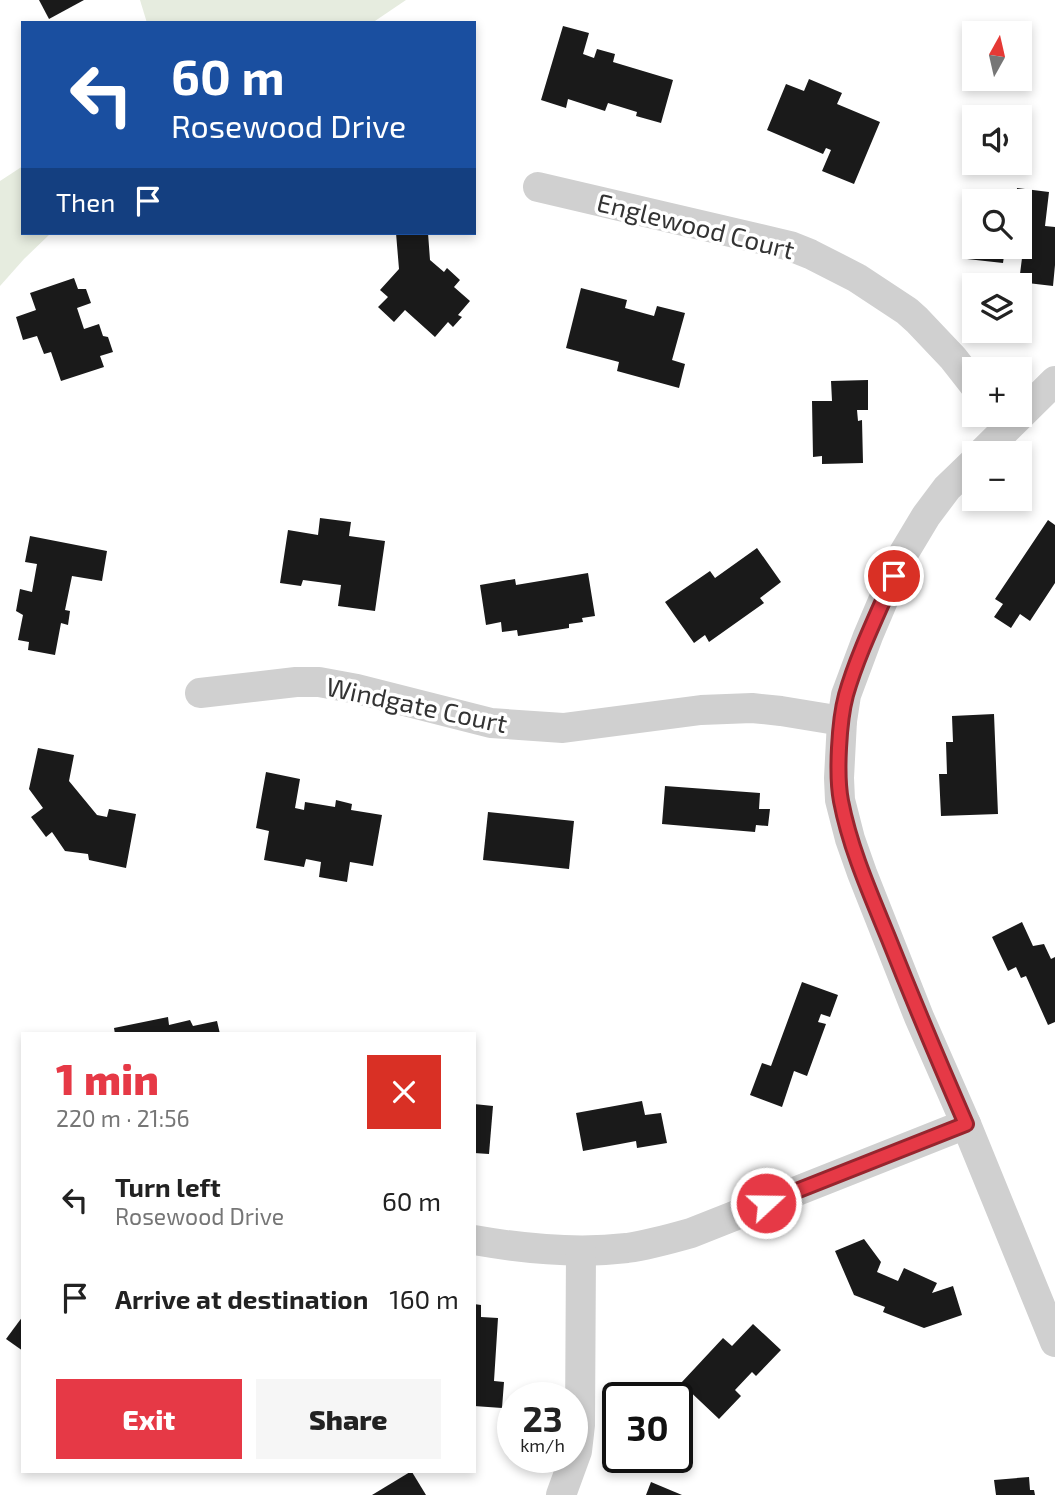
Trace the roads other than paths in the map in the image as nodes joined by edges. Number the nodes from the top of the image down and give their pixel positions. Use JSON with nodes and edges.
{"nodes":[{"id":1,"x":538,"y":187,"type":"dead end"},
{"id":2,"x":962,"y":369,"type":"edge"},
{"id":3,"x":1055,"y":381,"type":"edge"},
{"id":4,"x":1032,"y":399,"type":"edge"},
{"id":5,"x":962,"y":474,"type":"edge"},
{"id":6,"x":200,"y":693,"type":"dead end"},
{"id":7,"x":842,"y":721,"type":"junction"},
{"id":8,"x":966,"y":1124,"type":"junction"},
{"id":9,"x":476,"y":1240,"type":"edge"},
{"id":10,"x":581,"y":1251,"type":"junction"},
{"id":11,"x":1055,"y":1342,"type":"edge"},
{"id":12,"x":561,"y":1495,"type":"edge"}],
"edges":[{"from":1,"to":2,"type":"street","name":"Englewood Court"},
{"from":3,"to":4,"type":"street"},
{"from":5,"to":7,"type":"street"},
{"from":6,"to":7,"type":"street","name":"Windgate Court"},
{"from":7,"to":8,"type":"street"},
{"from":8,"to":10,"type":"street"},
{"from":8,"to":11,"type":"street"},
{"from":9,"to":10,"type":"street"},
{"from":10,"to":12,"type":"street"}]}
